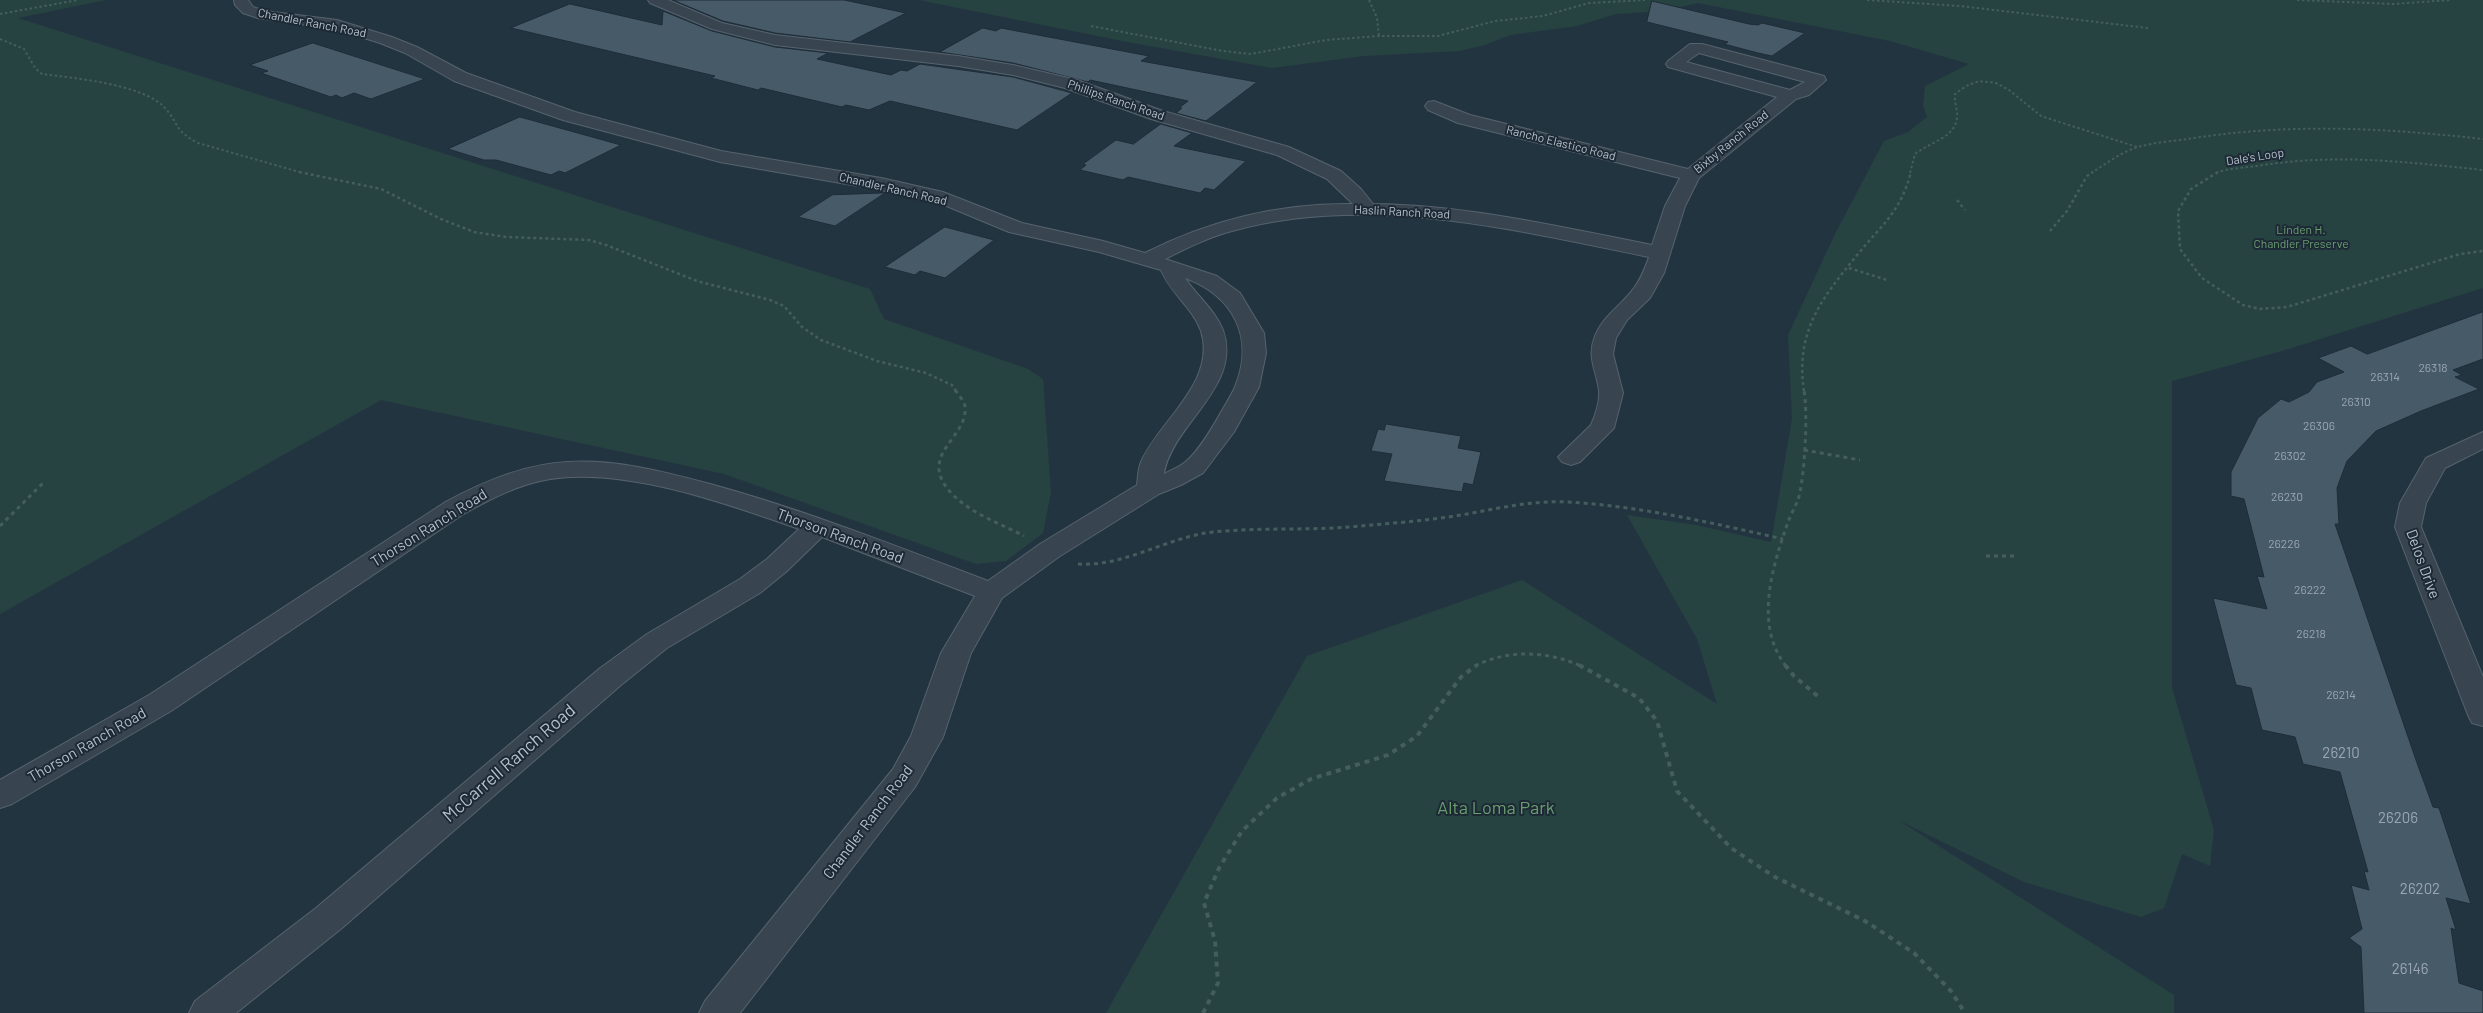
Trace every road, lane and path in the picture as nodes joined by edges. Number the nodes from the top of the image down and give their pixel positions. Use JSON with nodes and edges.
{"nodes":[{"id":1,"x":78,"y":0,"type":"edge"},
{"id":2,"x":241,"y":0,"type":"edge"},
{"id":3,"x":655,"y":0,"type":"edge"},
{"id":4,"x":1369,"y":0,"type":"edge"},
{"id":5,"x":1645,"y":0,"type":"edge"},
{"id":6,"x":1867,"y":0,"type":"edge"},
{"id":7,"x":2297,"y":0,"type":"edge"},
{"id":8,"x":2450,"y":0,"type":"edge"},
{"id":9,"x":0,"y":14,"type":"edge"},
{"id":10,"x":1091,"y":26,"type":"dead end"},
{"id":11,"x":2148,"y":28,"type":"dead end"},
{"id":12,"x":1379,"y":36,"type":"junction"},
{"id":13,"x":0,"y":39,"type":"edge"},
{"id":14,"x":1790,"y":95,"type":"junction"},
{"id":15,"x":1434,"y":106,"type":"dead end"},
{"id":16,"x":2483,"y":140,"type":"edge"},
{"id":17,"x":2137,"y":147,"type":"junction"},
{"id":18,"x":2483,"y":170,"type":"edge"},
{"id":19,"x":1690,"y":175,"type":"junction"},
{"id":20,"x":1957,"y":200,"type":"dead end"},
{"id":21,"x":1366,"y":208,"type":"junction"},
{"id":22,"x":1965,"y":210,"type":"dead end"},
{"id":23,"x":2050,"y":231,"type":"dead end"},
{"id":24,"x":2483,"y":251,"type":"edge"},
{"id":25,"x":1660,"y":253,"type":"junction"},
{"id":26,"x":1159,"y":263,"type":"junction"},
{"id":27,"x":1849,"y":268,"type":"junction"},
{"id":28,"x":1887,"y":280,"type":"dead end"},
{"id":29,"x":2483,"y":439,"type":"edge"},
{"id":30,"x":1804,"y":450,"type":"junction"},
{"id":31,"x":1571,"y":457,"type":"dead end"},
{"id":32,"x":1860,"y":460,"type":"dead end"},
{"id":33,"x":44,"y":482,"type":"dead end"},
{"id":34,"x":1150,"y":488,"type":"junction"},
{"id":35,"x":0,"y":526,"type":"edge"},
{"id":36,"x":818,"y":526,"type":"junction"},
{"id":37,"x":1783,"y":539,"type":"junction"},
{"id":38,"x":1050,"y":550,"type":"junction"},
{"id":39,"x":1986,"y":556,"type":"dead end"},
{"id":40,"x":2016,"y":556,"type":"dead end"},
{"id":41,"x":991,"y":592,"type":"junction"},
{"id":42,"x":1820,"y":698,"type":"dead end"},
{"id":43,"x":2483,"y":715,"type":"edge"},
{"id":44,"x":0,"y":795,"type":"edge"},
{"id":45,"x":208,"y":1013,"type":"edge"},
{"id":46,"x":718,"y":1013,"type":"edge"},
{"id":47,"x":1203,"y":1013,"type":"edge"},
{"id":48,"x":1964,"y":1013,"type":"edge"}],
"edges":[{"from":1,"to":9,"type":"path"},
{"from":2,"to":26,"type":"street","name":"Chandler Ranch Road"},
{"from":3,"to":21,"type":"street","name":"Phillips Ranch Road"},
{"from":4,"to":12,"type":"path"},
{"from":5,"to":12,"type":"path"},
{"from":6,"to":11,"type":"path"},
{"from":7,"to":8,"type":"path"},
{"from":10,"to":12,"type":"path"},
{"from":13,"to":38,"type":"path"},
{"from":14,"to":14,"type":"street","name":"Bixby Ranch Road"},
{"from":14,"to":19,"type":"street","name":"Bixby Ranch Road"},
{"from":15,"to":19,"type":"street","name":"Rancho Elastico Road"},
{"from":16,"to":17,"type":"path"},
{"from":17,"to":23,"type":"path"},
{"from":17,"to":27,"type":"path"},
{"from":18,"to":24,"type":"path","name":"Dale's Loop"},
{"from":19,"to":25,"type":"street","name":"Bixby Ranch Road"},
{"from":20,"to":22,"type":"path"},
{"from":21,"to":25,"type":"street","name":"Haslin Ranch Road"},
{"from":21,"to":26,"type":"street","name":"Haslin Ranch Road"},
{"from":25,"to":31,"type":"street","name":"Bixby Ranch Road"},
{"from":26,"to":34,"type":"street"},
{"from":26,"to":34,"type":"street","name":"Chandler Ranch Road"},
{"from":27,"to":28,"type":"path"},
{"from":27,"to":30,"type":"path"},
{"from":29,"to":43,"type":"street","name":"Delos Drive"},
{"from":30,"to":32,"type":"path"},
{"from":30,"to":37,"type":"path"},
{"from":33,"to":35,"type":"path"},
{"from":34,"to":38,"type":"street","name":"Chandler Ranch Road"},
{"from":36,"to":41,"type":"street","name":"Thorson Ranch Road"},
{"from":36,"to":44,"type":"street","name":"Thorson Ranch Road"},
{"from":36,"to":45,"type":"street","name":"McCarrell Ranch Road"},
{"from":37,"to":38,"type":"path"},
{"from":37,"to":42,"type":"path"},
{"from":38,"to":41,"type":"street","name":"Chandler Ranch Road"},
{"from":39,"to":40,"type":"path"},
{"from":41,"to":46,"type":"street","name":"Chandler Ranch Road"},
{"from":47,"to":48,"type":"path"}]}
